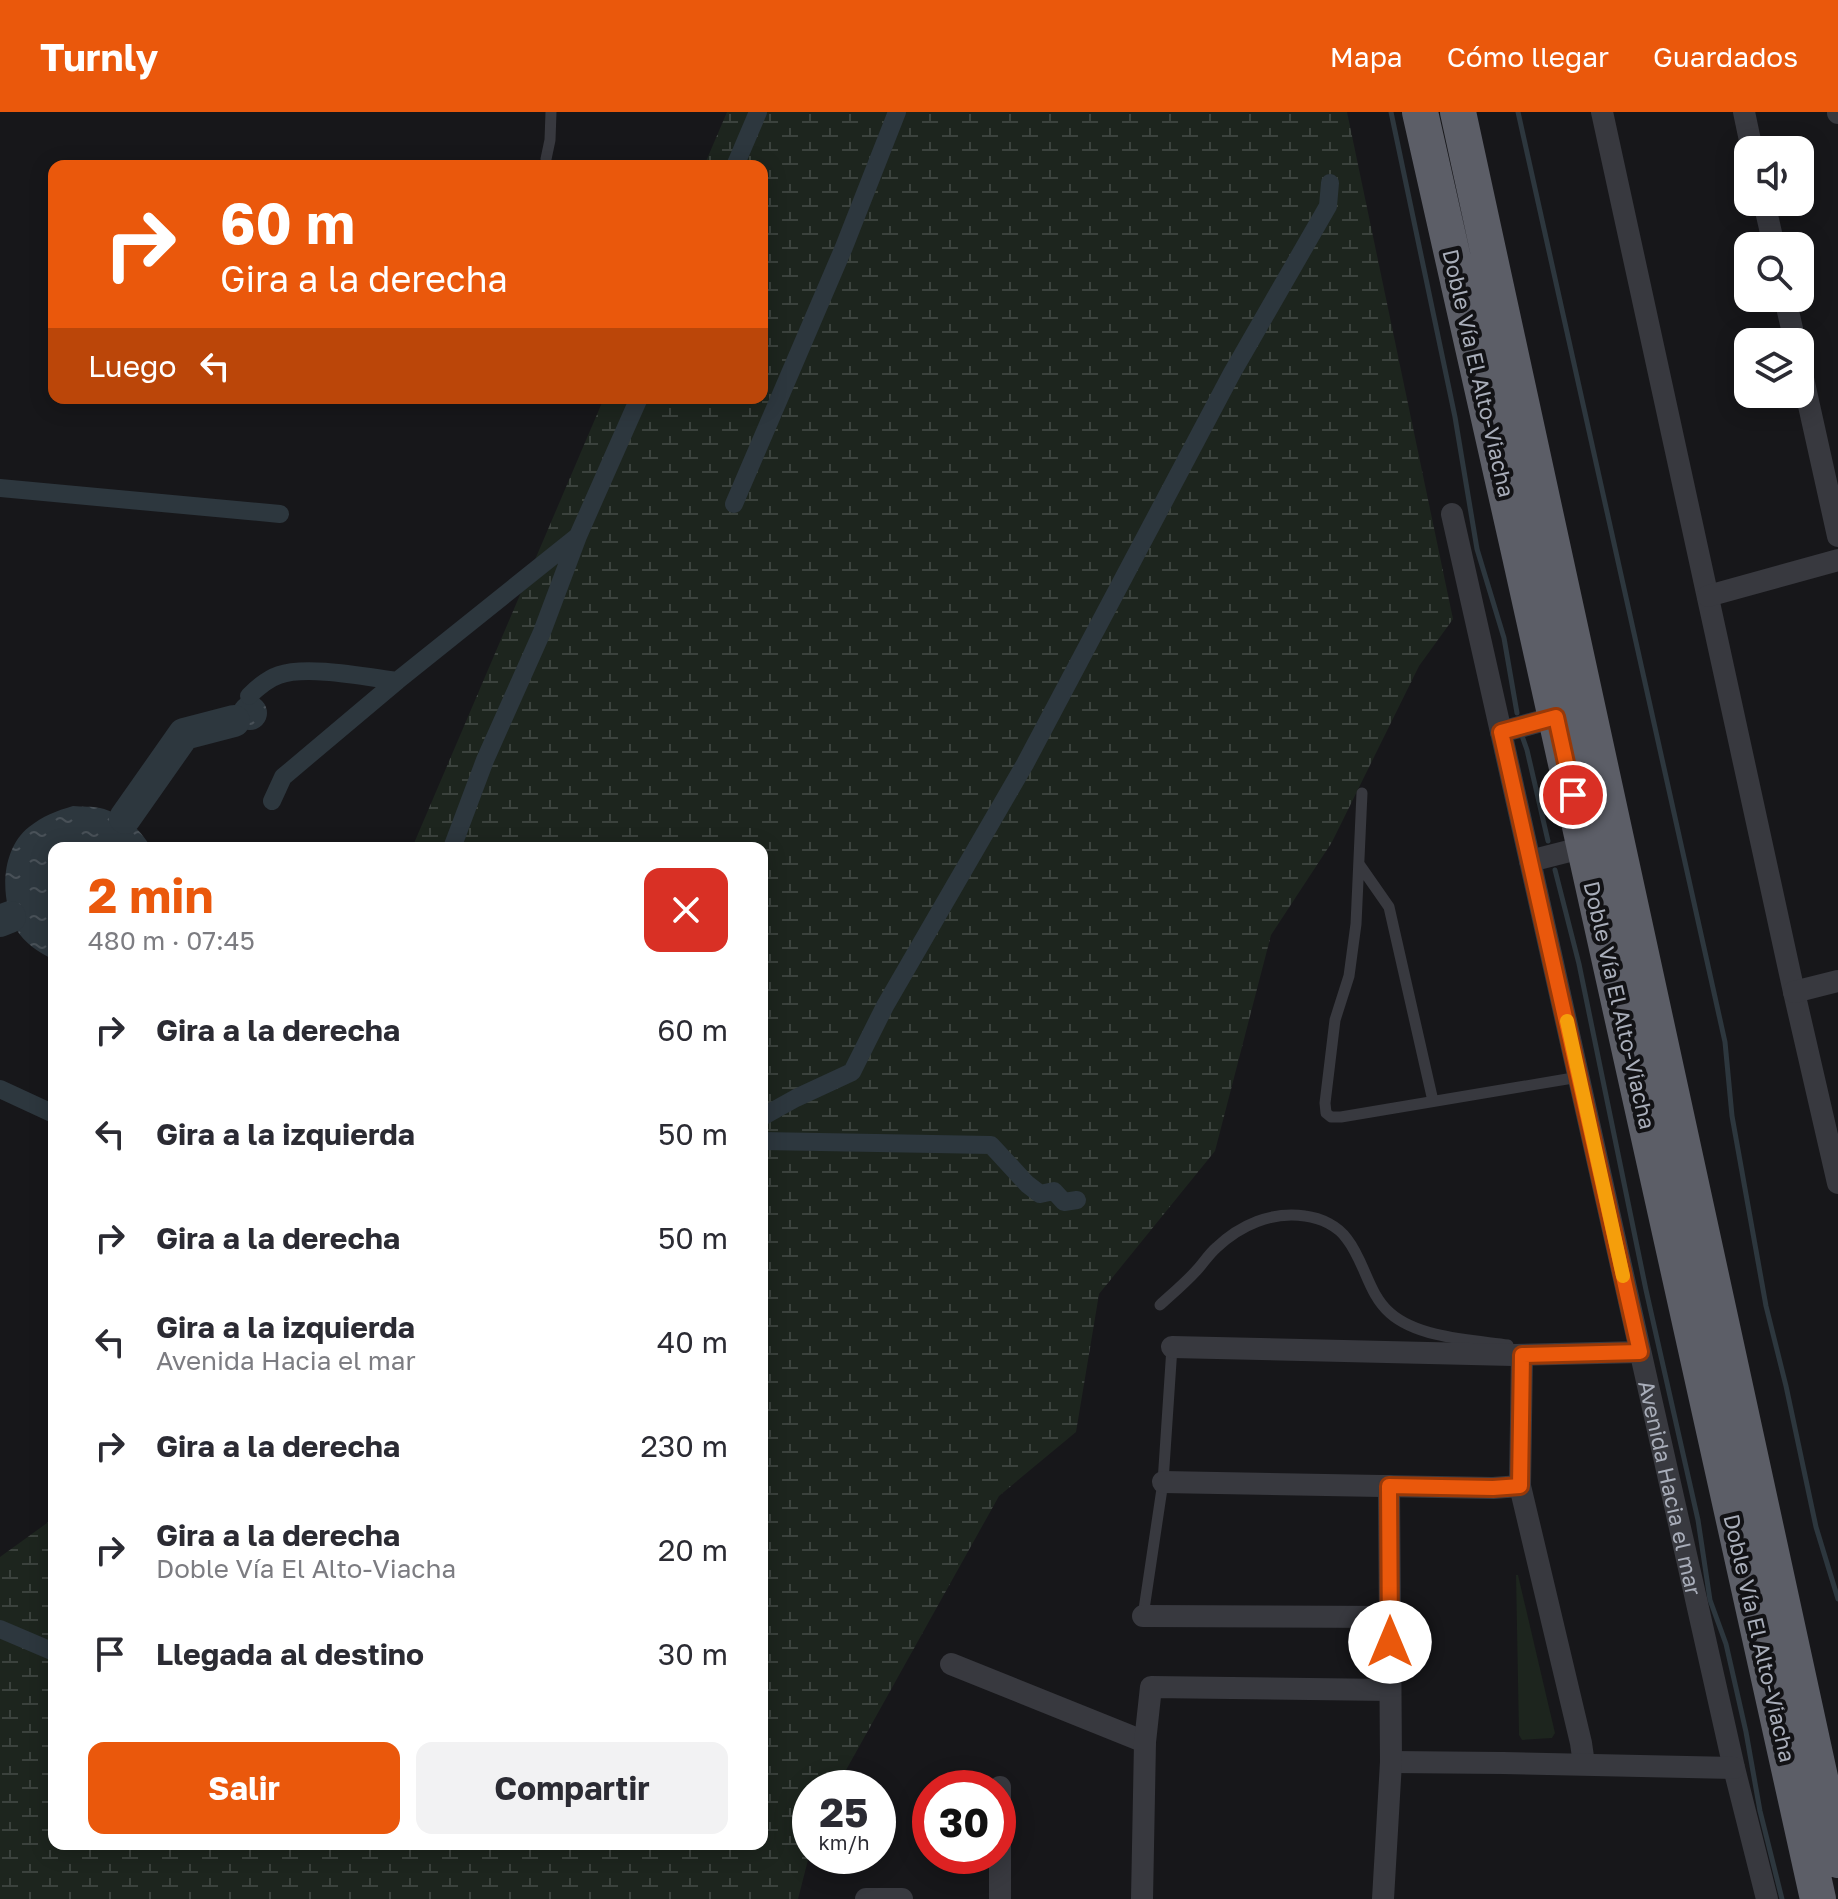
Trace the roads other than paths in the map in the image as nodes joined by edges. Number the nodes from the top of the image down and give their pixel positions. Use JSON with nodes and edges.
{"nodes":[{"id":1,"x":551,"y":112,"type":"edge"},
{"id":2,"x":1420,"y":112,"type":"edge"},
{"id":3,"x":1458,"y":112,"type":"edge"},
{"id":4,"x":1602,"y":112,"type":"edge"},
{"id":5,"x":1744,"y":112,"type":"edge"},
{"id":6,"x":1749,"y":136,"type":"edge"},
{"id":7,"x":546,"y":159,"type":"dead end"},
{"id":8,"x":1810,"y":408,"type":"edge"},
{"id":9,"x":1452,"y":514,"type":"dead end"},
{"id":10,"x":1838,"y":536,"type":"edge"},
{"id":11,"x":1838,"y":560,"type":"edge"},
{"id":12,"x":1708,"y":596,"type":"junction"},
{"id":13,"x":1556,"y":717,"type":"junction"},
{"id":14,"x":1501,"y":732,"type":"junction"},
{"id":15,"x":1362,"y":793,"type":"dead end"},
{"id":16,"x":1585,"y":847,"type":"junction"},
{"id":17,"x":1530,"y":861,"type":"junction"},
{"id":18,"x":1359,"y":864,"type":"junction"},
{"id":19,"x":1838,"y":981,"type":"edge"},
{"id":20,"x":1794,"y":992,"type":"junction"},
{"id":21,"x":1579,"y":1077,"type":"junction"},
{"id":22,"x":1433,"y":1101,"type":"junction"},
{"id":23,"x":1838,"y":1183,"type":"edge"},
{"id":24,"x":1160,"y":1305,"type":"dead end"},
{"id":25,"x":1172,"y":1347,"type":"joint"},
{"id":26,"x":1640,"y":1352,"type":"junction"},
{"id":27,"x":1518,"y":1355,"type":"junction"},
{"id":28,"x":1163,"y":1482,"type":"junction"},
{"id":29,"x":1389,"y":1486,"type":"junction"},
{"id":30,"x":1520,"y":1486,"type":"junction"},
{"id":31,"x":1143,"y":1616,"type":"joint"},
{"id":32,"x":1390,"y":1617,"type":"junction"},
{"id":33,"x":951,"y":1664,"type":"dead end"},
{"id":34,"x":1390,"y":1690,"type":"junction"},
{"id":35,"x":1145,"y":1742,"type":"junction"},
{"id":36,"x":1391,"y":1762,"type":"junction"},
{"id":37,"x":1584,"y":1764,"type":"junction"},
{"id":38,"x":1734,"y":1768,"type":"junction"},
{"id":39,"x":1838,"y":1860,"type":"edge"},
{"id":40,"x":1000,"y":1874,"type":"edge"},
{"id":41,"x":866,"y":1899,"type":"edge"},
{"id":42,"x":902,"y":1899,"type":"edge"},
{"id":43,"x":1000,"y":1899,"type":"edge"},
{"id":44,"x":1142,"y":1899,"type":"edge"},
{"id":45,"x":1383,"y":1899,"type":"edge"},
{"id":46,"x":1767,"y":1899,"type":"edge"},
{"id":47,"x":1818,"y":1899,"type":"edge"}],
"edges":[{"from":1,"to":7,"type":"lane"},
{"from":2,"to":13,"type":"highway","name":"Doble Vía El Alto-Viacha"},
{"from":3,"to":39,"type":"highway","name":"Doble Vía El Alto-Viacha"},
{"from":4,"to":12,"type":"street"},
{"from":5,"to":6,"type":"street"},
{"from":8,"to":10,"type":"street"},
{"from":9,"to":14,"type":"street","name":"Avenida Hacia el mar"},
{"from":11,"to":12,"type":"street"},
{"from":12,"to":20,"type":"street"},
{"from":13,"to":14,"type":"street"},
{"from":13,"to":16,"type":"highway","name":"Doble Vía El Alto-Viacha"},
{"from":14,"to":17,"type":"street","name":"Avenida Hacia el mar"},
{"from":15,"to":18,"type":"lane"},
{"from":16,"to":17,"type":"street"},
{"from":16,"to":47,"type":"highway","name":"Doble Vía El Alto-Viacha"},
{"from":17,"to":21,"type":"street","name":"Avenida Hacia el mar"},
{"from":18,"to":22,"type":"lane"},
{"from":18,"to":22,"type":"lane"},
{"from":19,"to":20,"type":"street"},
{"from":20,"to":23,"type":"street"},
{"from":21,"to":22,"type":"lane"},
{"from":21,"to":26,"type":"street","name":"Avenida Hacia el mar"},
{"from":24,"to":27,"type":"lane"},
{"from":25,"to":27,"type":"street"},
{"from":25,"to":28,"type":"lane"},
{"from":26,"to":27,"type":"street"},
{"from":26,"to":38,"type":"street","name":"Avenida Hacia el mar"},
{"from":27,"to":30,"type":"street"},
{"from":28,"to":29,"type":"street"},
{"from":28,"to":31,"type":"lane"},
{"from":29,"to":30,"type":"street"},
{"from":29,"to":32,"type":"street"},
{"from":30,"to":37,"type":"street"},
{"from":31,"to":32,"type":"street"},
{"from":32,"to":34,"type":"street"},
{"from":33,"to":35,"type":"street"},
{"from":34,"to":35,"type":"street"},
{"from":34,"to":36,"type":"street"},
{"from":35,"to":44,"type":"street"},
{"from":36,"to":37,"type":"street"},
{"from":36,"to":45,"type":"street"},
{"from":37,"to":38,"type":"street"},
{"from":38,"to":46,"type":"street","name":"Avenida Hacia el mar"},
{"from":40,"to":43,"type":"street"},
{"from":41,"to":42,"type":"street"}]}
